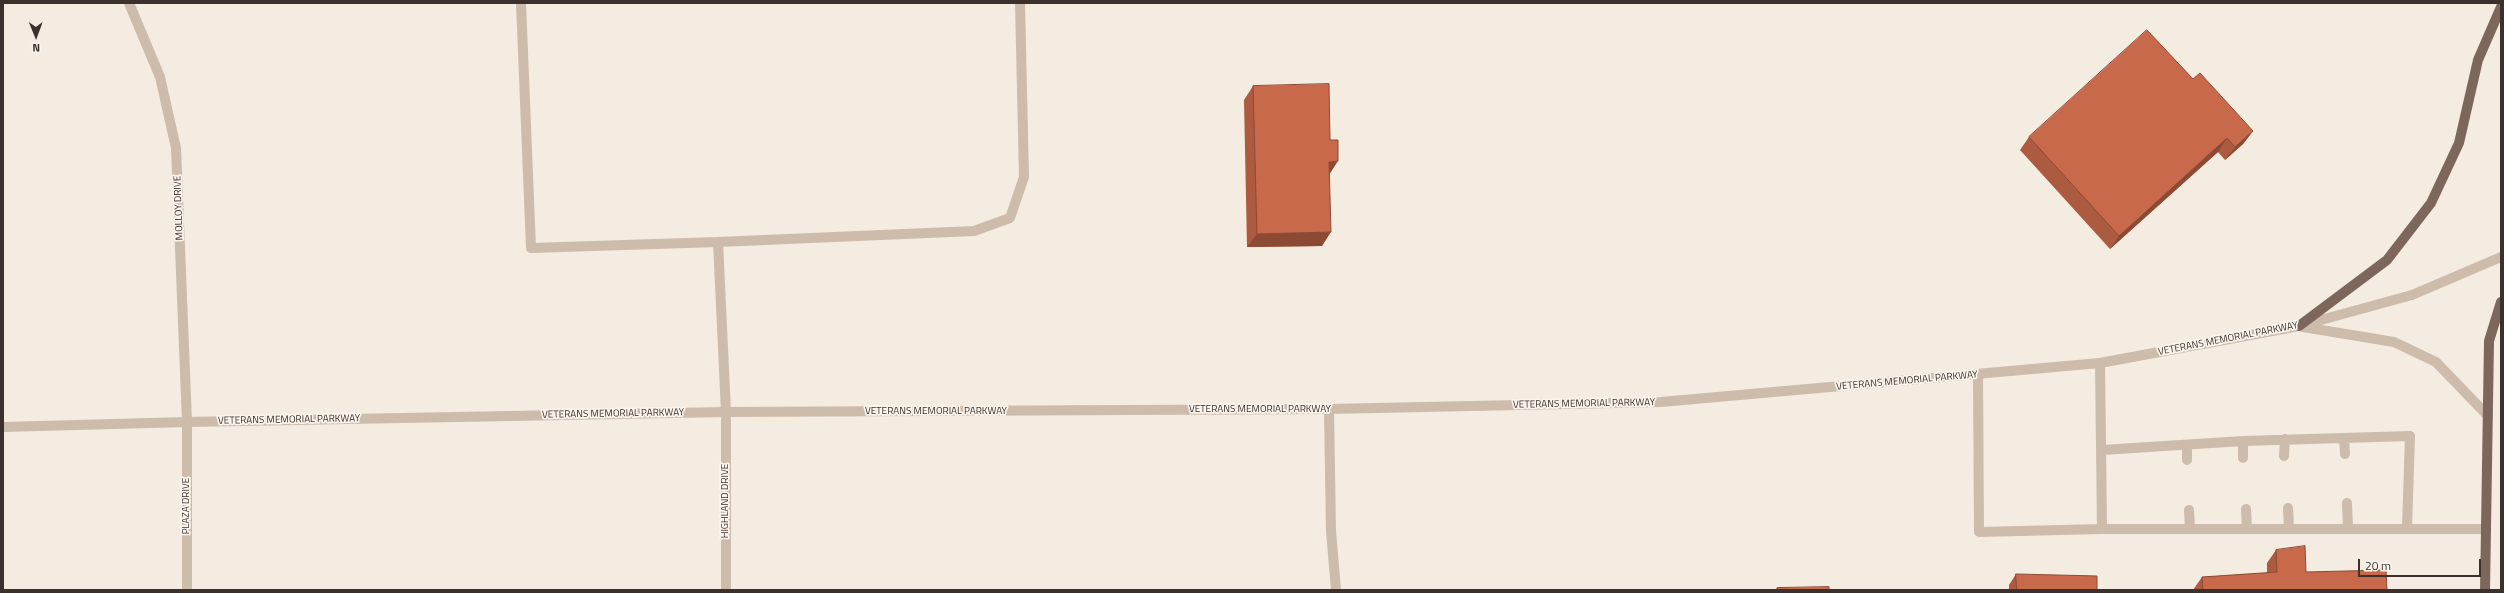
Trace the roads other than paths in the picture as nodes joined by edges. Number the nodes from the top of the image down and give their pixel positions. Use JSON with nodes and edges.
{"nodes":[{"id":1,"x":129,"y":3,"type":"edge"},
{"id":2,"x":521,"y":3,"type":"edge"},
{"id":3,"x":1020,"y":3,"type":"edge"},
{"id":4,"x":2501,"y":7,"type":"edge"},
{"id":5,"x":718,"y":242,"type":"junction"},
{"id":6,"x":2501,"y":257,"type":"edge"},
{"id":7,"x":2501,"y":302,"type":"edge"},
{"id":8,"x":2299,"y":326,"type":"junction"},
{"id":9,"x":2100,"y":363,"type":"junction"},
{"id":10,"x":1978,"y":375,"type":"junction"},
{"id":11,"x":1329,"y":409,"type":"junction"},
{"id":12,"x":726,"y":412,"type":"junction"},
{"id":13,"x":2488,"y":416,"type":"junction"},
{"id":14,"x":186,"y":422,"type":"junction"},
{"id":15,"x":3,"y":427,"type":"edge"},
{"id":16,"x":2344,"y":438,"type":"junction"},
{"id":17,"x":2285,"y":439,"type":"junction"},
{"id":18,"x":2243,"y":441,"type":"junction"},
{"id":19,"x":2186,"y":446,"type":"junction"},
{"id":20,"x":2102,"y":450,"type":"junction"},
{"id":21,"x":2344,"y":454,"type":"dead end"},
{"id":22,"x":2284,"y":456,"type":"dead end"},
{"id":23,"x":2243,"y":458,"type":"dead end"},
{"id":24,"x":2187,"y":460,"type":"dead end"},
{"id":25,"x":2347,"y":503,"type":"dead end"},
{"id":26,"x":2288,"y":508,"type":"dead end"},
{"id":27,"x":2246,"y":509,"type":"dead end"},
{"id":28,"x":2189,"y":510,"type":"dead end"},
{"id":29,"x":2348,"y":528,"type":"junction"},
{"id":30,"x":2407,"y":528,"type":"junction"},
{"id":31,"x":2102,"y":529,"type":"junction"},
{"id":32,"x":2190,"y":529,"type":"junction"},
{"id":33,"x":2247,"y":529,"type":"junction"},
{"id":34,"x":2289,"y":529,"type":"junction"},
{"id":35,"x":2486,"y":529,"type":"junction"},
{"id":36,"x":187,"y":590,"type":"edge"},
{"id":37,"x":726,"y":590,"type":"edge"},
{"id":38,"x":1336,"y":590,"type":"edge"},
{"id":39,"x":2485,"y":590,"type":"edge"}],
"edges":[{"from":1,"to":14,"type":"street","name":"MOLLOY DRIVE"},
{"from":2,"to":5,"type":"street"},
{"from":3,"to":5,"type":"street"},
{"from":4,"to":8,"type":"main road"},
{"from":5,"to":12,"type":"street","name":"HIGHLAND DRIVE"},
{"from":6,"to":8,"type":"street","name":"VETERANS MEMORIAL PARKWAY"},
{"from":7,"to":13,"type":"main road"},
{"from":8,"to":9,"type":"street","name":"VETERANS MEMORIAL PARKWAY"},
{"from":8,"to":13,"type":"street"},
{"from":9,"to":10,"type":"street","name":"VETERANS MEMORIAL PARKWAY"},
{"from":9,"to":20,"type":"street"},
{"from":10,"to":11,"type":"street","name":"VETERANS MEMORIAL PARKWAY"},
{"from":10,"to":31,"type":"street"},
{"from":11,"to":12,"type":"street","name":"VETERANS MEMORIAL PARKWAY"},
{"from":11,"to":38,"type":"street"},
{"from":12,"to":14,"type":"street","name":"VETERANS MEMORIAL PARKWAY"},
{"from":12,"to":37,"type":"street","name":"HIGHLAND DRIVE"},
{"from":13,"to":35,"type":"main road"},
{"from":14,"to":15,"type":"street","name":"VETERANS MEMORIAL PARKWAY"},
{"from":14,"to":36,"type":"street","name":"PLAZA DRIVE"},
{"from":16,"to":17,"type":"street"},
{"from":16,"to":21,"type":"street"},
{"from":16,"to":30,"type":"street"},
{"from":17,"to":18,"type":"street"},
{"from":17,"to":22,"type":"street"},
{"from":18,"to":19,"type":"street"},
{"from":18,"to":23,"type":"street"},
{"from":19,"to":20,"type":"street"},
{"from":19,"to":24,"type":"street"},
{"from":20,"to":31,"type":"street"},
{"from":25,"to":29,"type":"street"},
{"from":26,"to":34,"type":"street"},
{"from":27,"to":33,"type":"street"},
{"from":28,"to":32,"type":"street"},
{"from":29,"to":30,"type":"street"},
{"from":29,"to":34,"type":"street"},
{"from":30,"to":35,"type":"street"},
{"from":31,"to":32,"type":"street"},
{"from":32,"to":33,"type":"street"},
{"from":33,"to":34,"type":"street"},
{"from":35,"to":39,"type":"main road"}]}
